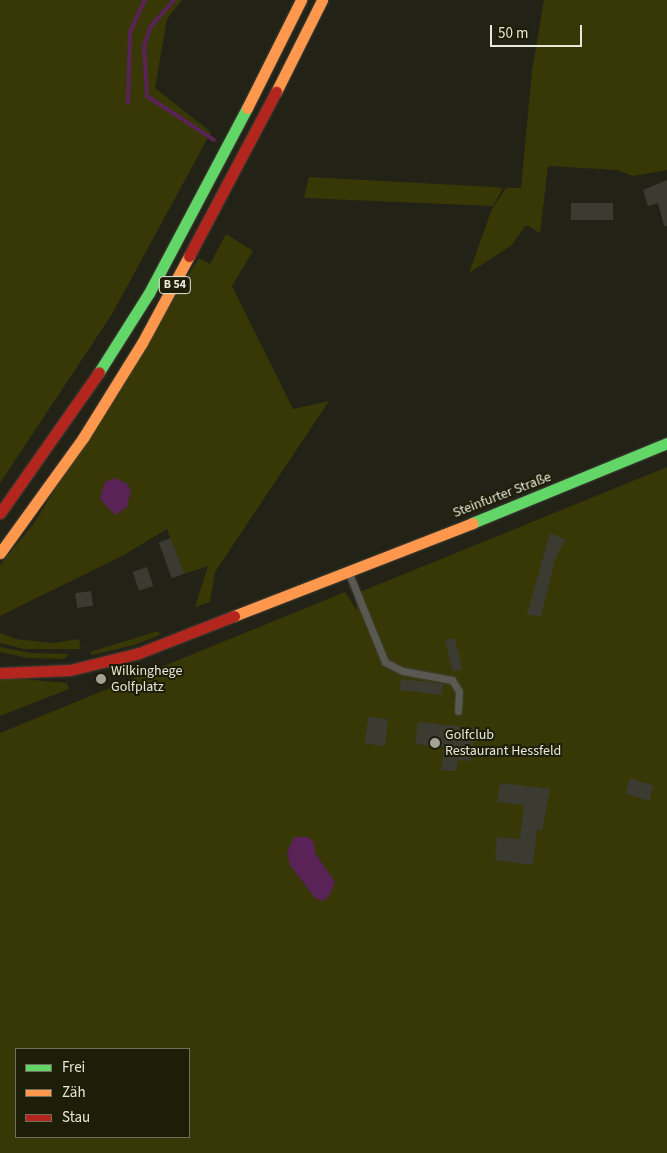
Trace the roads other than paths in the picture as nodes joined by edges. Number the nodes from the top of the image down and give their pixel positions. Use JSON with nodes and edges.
{"nodes":[{"id":1,"x":301,"y":0,"type":"edge"},
{"id":2,"x":322,"y":0,"type":"edge"},
{"id":3,"x":667,"y":443,"type":"edge"},
{"id":4,"x":0,"y":513,"type":"edge"},
{"id":5,"x":0,"y":553,"type":"edge"},
{"id":6,"x":348,"y":571,"type":"junction"},
{"id":7,"x":0,"y":660,"type":"edge"},
{"id":8,"x":42,"y":672,"type":"junction"},
{"id":9,"x":0,"y":673,"type":"edge"},
{"id":10,"x":458,"y":711,"type":"dead end"}],
"edges":[{"from":1,"to":4,"type":"main road","number":"B 54"},
{"from":2,"to":5,"type":"main road","number":"B 54"},
{"from":3,"to":6,"type":"main road","name":"Steinfurter Straße"},
{"from":6,"to":8,"type":"main road","name":"Steinfurter Straße"},
{"from":6,"to":10,"type":"lane"},
{"from":7,"to":8,"type":"main road","name":"Steinfurter Straße"},
{"from":8,"to":9,"type":"main road","name":"Steinfurter Straße"}]}
